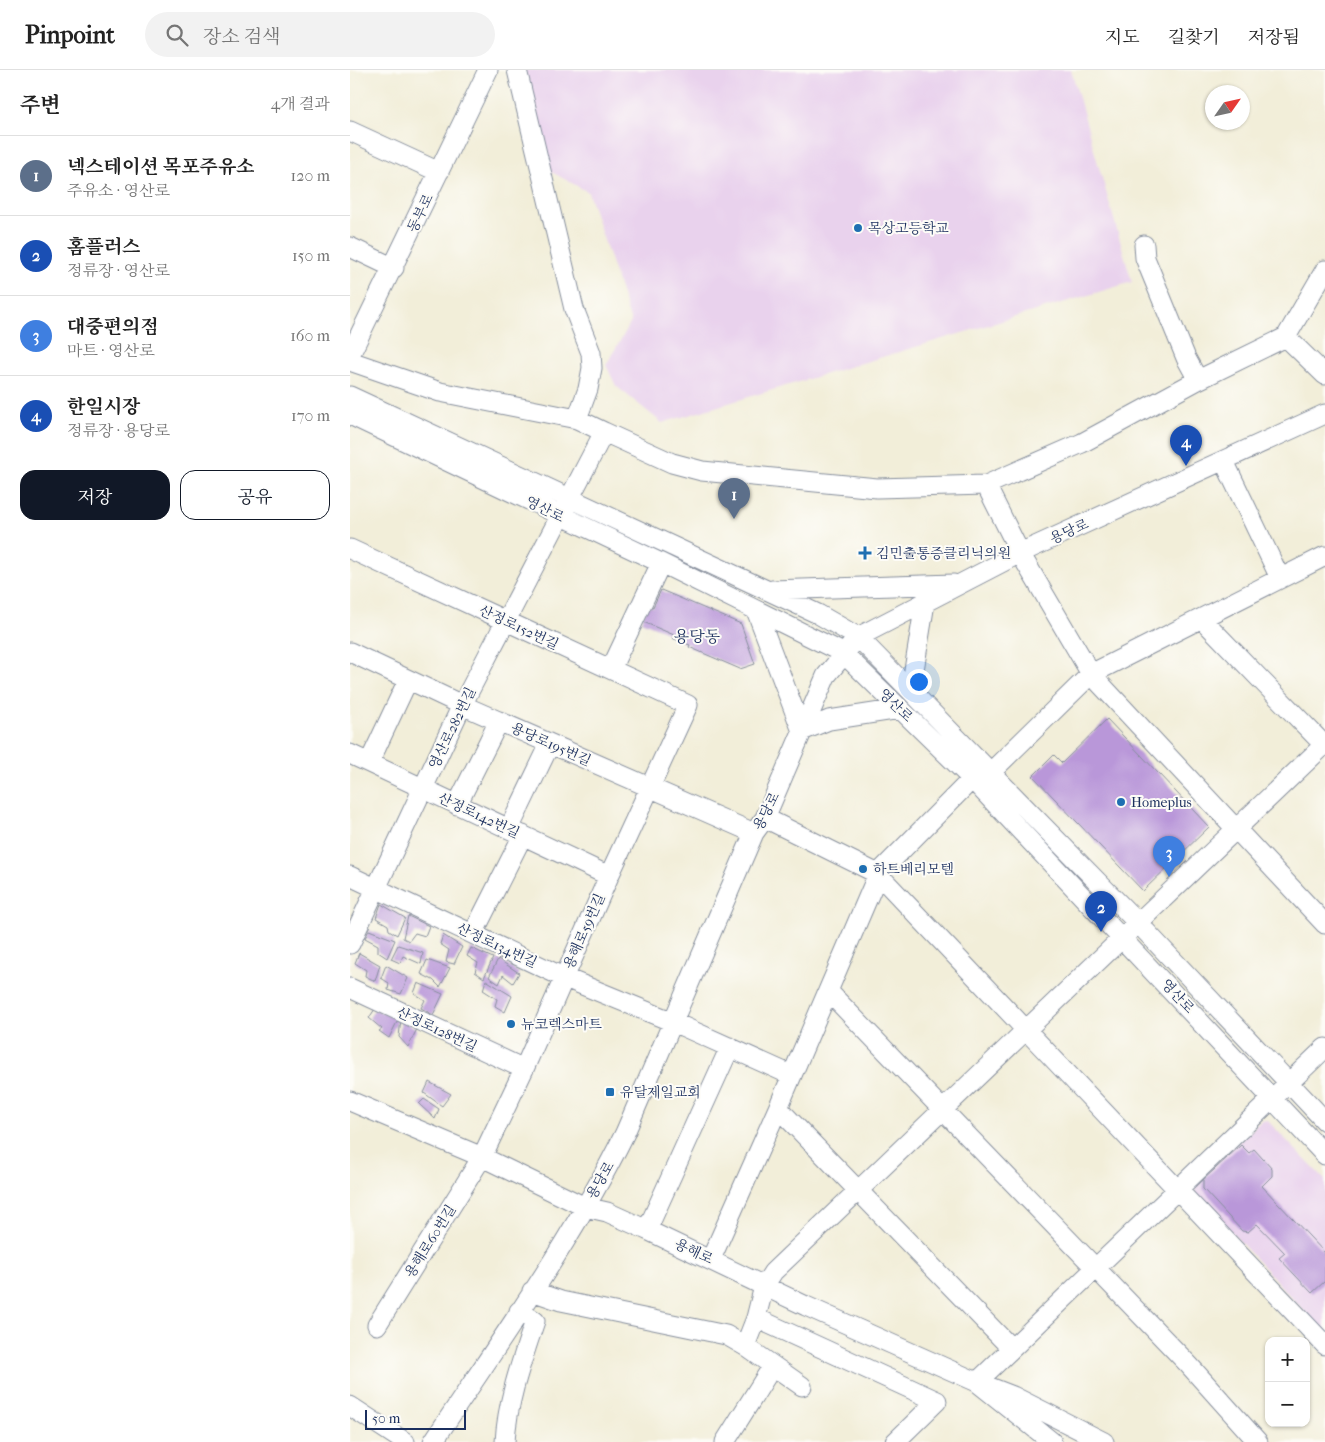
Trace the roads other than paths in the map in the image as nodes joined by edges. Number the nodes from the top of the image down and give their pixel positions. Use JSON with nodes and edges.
{"nodes":[{"id":1,"x":517,"y":70,"type":"edge"},
{"id":2,"x":483,"y":72,"type":"edge"},
{"id":3,"x":350,"y":131,"type":"edge"},
{"id":4,"x":439,"y":172,"type":"junction"},
{"id":5,"x":1144,"y":245,"type":"dead end"},
{"id":6,"x":350,"y":247,"type":"edge"},
{"id":7,"x":394,"y":268,"type":"junction"},
{"id":8,"x":1325,"y":270,"type":"edge"},
{"id":9,"x":1286,"y":337,"type":"junction"},
{"id":10,"x":350,"y":355,"type":"edge"},
{"id":11,"x":350,"y":361,"type":"edge"},
{"id":12,"x":1323,"y":369,"type":"edge"},
{"id":13,"x":1198,"y":380,"type":"junction"},
{"id":14,"x":350,"y":396,"type":"edge"},
{"id":15,"x":1325,"y":414,"type":"edge"},
{"id":16,"x":350,"y":415,"type":"edge"},
{"id":17,"x":577,"y":419,"type":"junction"},
{"id":18,"x":604,"y":432,"type":"junction"},
{"id":19,"x":1224,"y":461,"type":"junction"},
{"id":20,"x":986,"y":485,"type":"junction"},
{"id":21,"x":569,"y":498,"type":"junction"},
{"id":22,"x":560,"y":516,"type":"junction"},
{"id":23,"x":350,"y":549,"type":"edge"},
{"id":24,"x":1020,"y":553,"type":"junction"},
{"id":25,"x":1323,"y":561,"type":"edge"},
{"id":26,"x":661,"y":563,"type":"junction"},
{"id":27,"x":1280,"y":578,"type":"junction"},
{"id":28,"x":961,"y":584,"type":"junction"},
{"id":29,"x":768,"y":590,"type":"junction"},
{"id":30,"x":925,"y":603,"type":"junction"},
{"id":31,"x":756,"y":610,"type":"junction"},
{"id":32,"x":1202,"y":619,"type":"junction"},
{"id":33,"x":506,"y":621,"type":"junction"},
{"id":34,"x":858,"y":637,"type":"junction"},
{"id":35,"x":843,"y":654,"type":"junction"},
{"id":36,"x":352,"y":658,"type":"edge"},
{"id":37,"x":611,"y":669,"type":"junction"},
{"id":38,"x":1091,"y":674,"type":"junction"},
{"id":39,"x":408,"y":680,"type":"junction"},
{"id":40,"x":914,"y":692,"type":"junction"},
{"id":41,"x":462,"y":705,"type":"junction"},
{"id":42,"x":688,"y":705,"type":"joint"},
{"id":43,"x":900,"y":709,"type":"junction"},
{"id":44,"x":499,"y":722,"type":"junction"},
{"id":45,"x":802,"y":731,"type":"junction"},
{"id":46,"x":550,"y":744,"type":"junction"},
{"id":47,"x":1325,"y":745,"type":"edge"},
{"id":48,"x":350,"y":754,"type":"edge"},
{"id":49,"x":369,"y":763,"type":"junction"},
{"id":50,"x":992,"y":772,"type":"junction"},
{"id":51,"x":972,"y":780,"type":"junction"},
{"id":52,"x":649,"y":788,"type":"junction"},
{"id":53,"x":423,"y":789,"type":"junction"},
{"id":54,"x":457,"y":805,"type":"junction"},
{"id":55,"x":759,"y":826,"type":"junction"},
{"id":56,"x":1237,"y":829,"type":"junction"},
{"id":57,"x":516,"y":832,"type":"junction"},
{"id":58,"x":878,"y":874,"type":"junction"},
{"id":59,"x":350,"y":876,"type":"edge"},
{"id":60,"x":609,"y":876,"type":"junction"},
{"id":61,"x":376,"y":888,"type":"junction"},
{"id":62,"x":1137,"y":922,"type":"junction"},
{"id":63,"x":1325,"y":924,"type":"edge"},
{"id":64,"x":473,"y":934,"type":"junction"},
{"id":65,"x":1121,"y":937,"type":"junction"},
{"id":66,"x":350,"y":944,"type":"edge"},
{"id":67,"x":563,"y":977,"type":"junction"},
{"id":68,"x":350,"y":988,"type":"edge"},
{"id":69,"x":828,"y":991,"type":"junction"},
{"id":70,"x":673,"y":1022,"type":"junction"},
{"id":71,"x":1026,"y":1028,"type":"junction"},
{"id":72,"x":730,"y":1047,"type":"junction"},
{"id":73,"x":1325,"y":1048,"type":"edge"},
{"id":74,"x":524,"y":1069,"type":"junction"},
{"id":75,"x":791,"y":1075,"type":"junction"},
{"id":76,"x":1288,"y":1083,"type":"junction"},
{"id":77,"x":1273,"y":1097,"type":"junction"},
{"id":78,"x":350,"y":1101,"type":"edge"},
{"id":79,"x":778,"y":1108,"type":"junction"},
{"id":80,"x":942,"y":1109,"type":"junction"},
{"id":81,"x":1325,"y":1121,"type":"edge"},
{"id":82,"x":1325,"y":1155,"type":"edge"},
{"id":83,"x":482,"y":1157,"type":"junction"},
{"id":84,"x":1177,"y":1188,"type":"junction"},
{"id":85,"x":859,"y":1190,"type":"junction"},
{"id":86,"x":585,"y":1207,"type":"junction"},
{"id":87,"x":647,"y":1230,"type":"junction"},
{"id":88,"x":710,"y":1259,"type":"junction"},
{"id":89,"x":1095,"y":1268,"type":"junction"},
{"id":90,"x":764,"y":1286,"type":"junction"},
{"id":91,"x":532,"y":1291,"type":"junction"},
{"id":92,"x":519,"y":1311,"type":"junction"},
{"id":93,"x":756,"y":1318,"type":"junction"},
{"id":94,"x":377,"y":1326,"type":"dead end"},
{"id":95,"x":745,"y":1346,"type":"junction"},
{"id":96,"x":1325,"y":1346,"type":"edge"},
{"id":97,"x":1011,"y":1348,"type":"junction"},
{"id":98,"x":772,"y":1366,"type":"junction"},
{"id":99,"x":977,"y":1382,"type":"junction"},
{"id":100,"x":802,"y":1386,"type":"dead end"},
{"id":101,"x":350,"y":1406,"type":"edge"},
{"id":102,"x":405,"y":1442,"type":"edge"},
{"id":103,"x":433,"y":1442,"type":"edge"},
{"id":104,"x":505,"y":1442,"type":"edge"},
{"id":105,"x":725,"y":1442,"type":"edge"},
{"id":106,"x":895,"y":1442,"type":"edge"},
{"id":107,"x":1052,"y":1442,"type":"edge"},
{"id":108,"x":1104,"y":1442,"type":"edge"},
{"id":109,"x":1258,"y":1442,"type":"edge"}],
"edges":[{"from":1,"to":17,"type":"street"},
{"from":2,"to":4,"type":"street","name":"동부로"},
{"from":3,"to":4,"type":"street"},
{"from":4,"to":7,"type":"street","name":"동부로"},
{"from":5,"to":13,"type":"street"},
{"from":6,"to":7,"type":"street"},
{"from":7,"to":10,"type":"street","name":"동부로"},
{"from":8,"to":9,"type":"street"},
{"from":9,"to":12,"type":"street"},
{"from":9,"to":13,"type":"street"},
{"from":11,"to":17,"type":"street"},
{"from":13,"to":20,"type":"street"},
{"from":14,"to":21,"type":"street","name":"영산로"},
{"from":15,"to":19,"type":"street","name":"용당로"},
{"from":16,"to":22,"type":"street","name":"영산로"},
{"from":17,"to":18,"type":"street"},
{"from":18,"to":20,"type":"street"},
{"from":18,"to":21,"type":"street","name":"영산로282번길"},
{"from":19,"to":24,"type":"street","name":"용당로"},
{"from":19,"to":27,"type":"street"},
{"from":20,"to":24,"type":"street"},
{"from":21,"to":22,"type":"street","name":"영산로282번길"},
{"from":21,"to":29,"type":"street","name":"영산로"},
{"from":22,"to":26,"type":"street","name":"영산로"},
{"from":22,"to":33,"type":"street","name":"영산로282번길"},
{"from":23,"to":33,"type":"street","name":"산정로152번길"},
{"from":24,"to":28,"type":"street","name":"용당로"},
{"from":24,"to":38,"type":"street"},
{"from":25,"to":27,"type":"street"},
{"from":26,"to":31,"type":"street","name":"영산로"},
{"from":26,"to":37,"type":"street"},
{"from":27,"to":32,"type":"street"},
{"from":28,"to":29,"type":"street"},
{"from":28,"to":30,"type":"street","name":"용당로"},
{"from":29,"to":34,"type":"street","name":"영산로"},
{"from":30,"to":34,"type":"street","name":"용당로"},
{"from":30,"to":40,"type":"street"},
{"from":31,"to":35,"type":"street","name":"영산로"},
{"from":31,"to":45,"type":"street"},
{"from":32,"to":38,"type":"street"},
{"from":32,"to":47,"type":"street"},
{"from":33,"to":37,"type":"street","name":"산정로152번길"},
{"from":33,"to":41,"type":"street","name":"영산로282번길"},
{"from":34,"to":35,"type":"street","name":"용당로"},
{"from":34,"to":40,"type":"street","name":"영산로"},
{"from":35,"to":43,"type":"street","name":"영산로"},
{"from":35,"to":45,"type":"street","name":"용당로"},
{"from":36,"to":39,"type":"street","name":"용당로195번길"},
{"from":37,"to":42,"type":"street","name":"산정로152번길"},
{"from":38,"to":50,"type":"street"},
{"from":38,"to":56,"type":"street"},
{"from":39,"to":41,"type":"street","name":"용당로195번길"},
{"from":39,"to":49,"type":"street"},
{"from":40,"to":50,"type":"street","name":"영산로"},
{"from":41,"to":44,"type":"street","name":"용당로195번길"},
{"from":41,"to":53,"type":"street","name":"영산로282번길"},
{"from":42,"to":52,"type":"street","name":"용해로59번길"},
{"from":43,"to":45,"type":"street"},
{"from":43,"to":51,"type":"street","name":"영산로"},
{"from":44,"to":46,"type":"street","name":"용당로195번길"},
{"from":44,"to":54,"type":"street"},
{"from":45,"to":55,"type":"street","name":"용당로"},
{"from":46,"to":52,"type":"street","name":"용당로195번길"},
{"from":46,"to":57,"type":"street"},
{"from":47,"to":56,"type":"street"},
{"from":48,"to":49,"type":"street","name":"산정로142번길"},
{"from":49,"to":53,"type":"street","name":"산정로142번길"},
{"from":50,"to":51,"type":"street"},
{"from":50,"to":62,"type":"street","name":"영산로"},
{"from":51,"to":58,"type":"street"},
{"from":51,"to":65,"type":"street","name":"영산로"},
{"from":52,"to":55,"type":"street","name":"용당로195번길"},
{"from":52,"to":60,"type":"street","name":"용해로59번길"},
{"from":53,"to":54,"type":"street","name":"산정로142번길"},
{"from":53,"to":61,"type":"street","name":"영산로282번길"},
{"from":54,"to":57,"type":"street","name":"산정로142번길"},
{"from":55,"to":58,"type":"street","name":"용당로195번길"},
{"from":55,"to":70,"type":"street","name":"용당로"},
{"from":56,"to":62,"type":"street"},
{"from":56,"to":63,"type":"street"},
{"from":57,"to":60,"type":"street","name":"산정로142번길"},
{"from":57,"to":64,"type":"street"},
{"from":58,"to":69,"type":"street"},
{"from":58,"to":71,"type":"street","name":"용당로195번길"},
{"from":59,"to":61,"type":"street","name":"산정로134번길"},
{"from":60,"to":67,"type":"street","name":"용해로59번길"},
{"from":61,"to":64,"type":"street","name":"산정로134번길"},
{"from":61,"to":66,"type":"street","name":"영산로282번길"},
{"from":62,"to":65,"type":"street"},
{"from":62,"to":76,"type":"street","name":"영산로"},
{"from":64,"to":67,"type":"street","name":"산정로134번길"},
{"from":65,"to":71,"type":"street"},
{"from":65,"to":77,"type":"street","name":"영산로"},
{"from":67,"to":70,"type":"street","name":"산정로134번길"},
{"from":67,"to":74,"type":"street","name":"용해로59번길"},
{"from":68,"to":74,"type":"street","name":"산정로128번길"},
{"from":69,"to":75,"type":"street"},
{"from":69,"to":80,"type":"street"},
{"from":70,"to":72,"type":"street","name":"산정로134번길"},
{"from":70,"to":86,"type":"street","name":"용당로"},
{"from":71,"to":80,"type":"street"},
{"from":71,"to":84,"type":"street","name":"용당로195번길"},
{"from":72,"to":75,"type":"street","name":"산정로134번길"},
{"from":72,"to":87,"type":"street"},
{"from":73,"to":76,"type":"street"},
{"from":74,"to":83,"type":"street","name":"용해로59번길"},
{"from":75,"to":79,"type":"street"},
{"from":76,"to":77,"type":"street"},
{"from":76,"to":81,"type":"street","name":"영산로"},
{"from":77,"to":82,"type":"street","name":"영산로"},
{"from":77,"to":84,"type":"street"},
{"from":78,"to":83,"type":"street","name":"용해로"},
{"from":79,"to":85,"type":"street"},
{"from":79,"to":88,"type":"street"},
{"from":80,"to":85,"type":"street"},
{"from":80,"to":89,"type":"street"},
{"from":83,"to":86,"type":"street","name":"용해로"},
{"from":83,"to":94,"type":"street","name":"용해로60번길"},
{"from":84,"to":89,"type":"street"},
{"from":84,"to":96,"type":"street","name":"용당로195번길"},
{"from":85,"to":90,"type":"street"},
{"from":85,"to":97,"type":"street"},
{"from":86,"to":87,"type":"street","name":"용해로"},
{"from":86,"to":91,"type":"street","name":"용당로"},
{"from":87,"to":88,"type":"street","name":"용해로"},
{"from":88,"to":90,"type":"street","name":"용해로"},
{"from":89,"to":97,"type":"street"},
{"from":89,"to":109,"type":"street"},
{"from":90,"to":93,"type":"street"},
{"from":90,"to":99,"type":"street","name":"용해로"},
{"from":91,"to":92,"type":"street","name":"용당로"},
{"from":91,"to":95,"type":"street"},
{"from":92,"to":103,"type":"street","name":"용당로"},
{"from":92,"to":104,"type":"street"},
{"from":93,"to":95,"type":"street"},
{"from":93,"to":106,"type":"street"},
{"from":95,"to":98,"type":"street"},
{"from":97,"to":99,"type":"street"},
{"from":98,"to":100,"type":"street"},
{"from":98,"to":105,"type":"street"},
{"from":99,"to":107,"type":"street","name":"용해로"},
{"from":99,"to":108,"type":"street"},
{"from":101,"to":102,"type":"street"}]}
